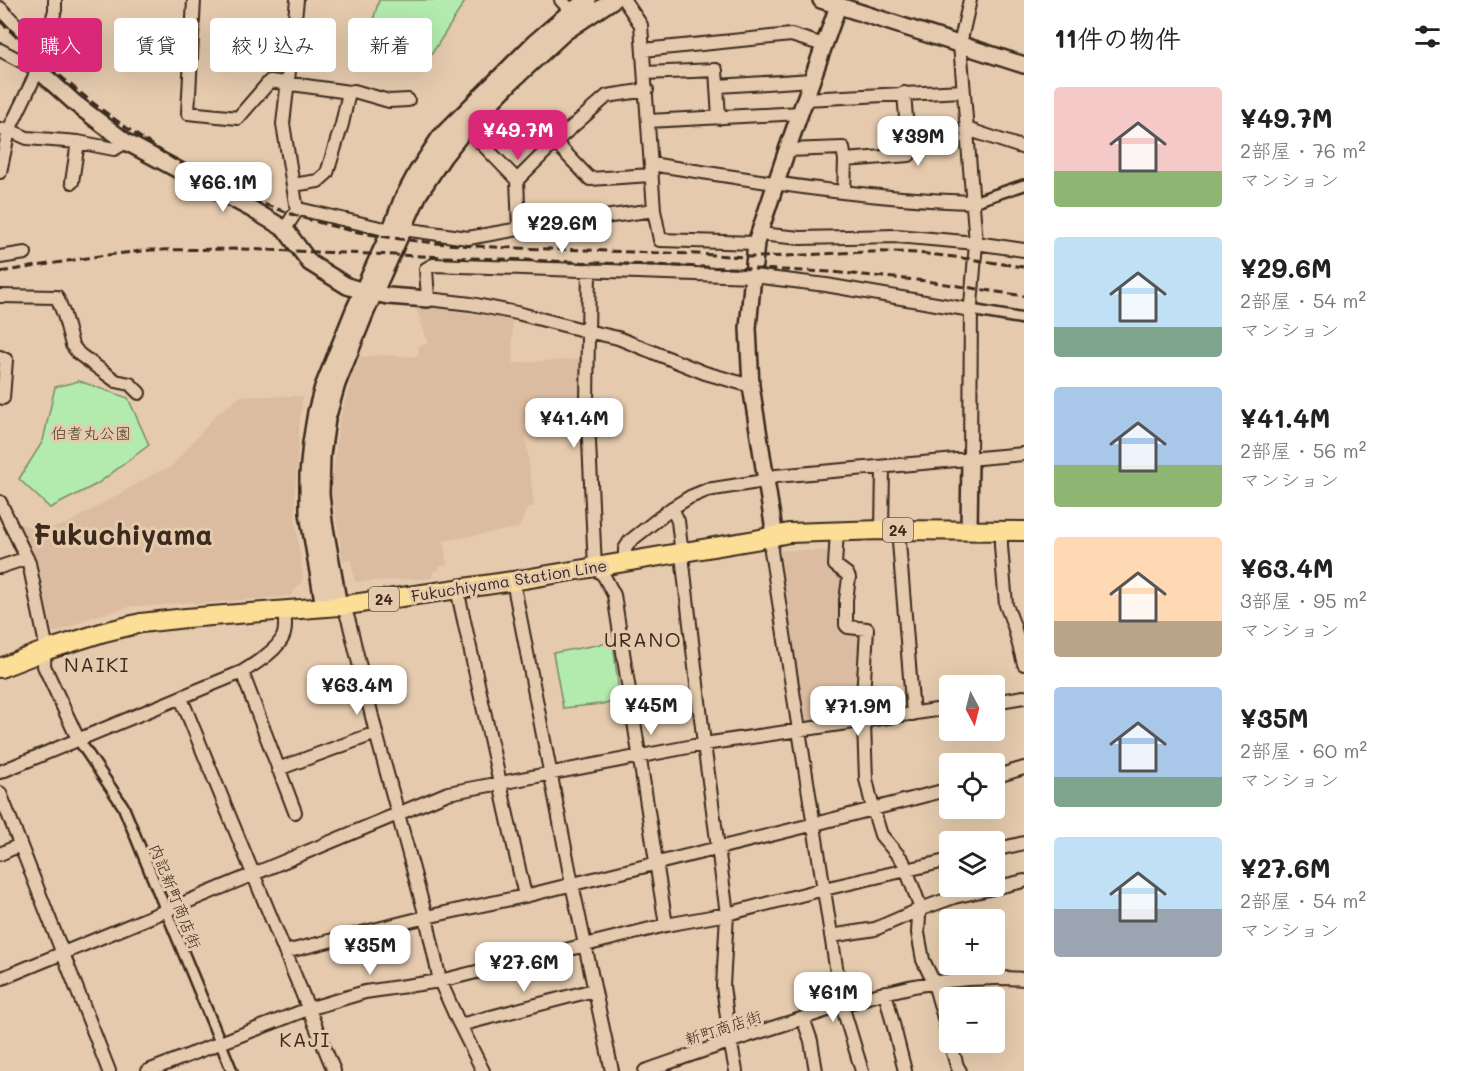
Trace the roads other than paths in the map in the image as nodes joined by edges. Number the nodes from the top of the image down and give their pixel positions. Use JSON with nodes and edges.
{"nodes":[{"id":1,"x":55,"y":0,"type":"edge"},
{"id":2,"x":194,"y":0,"type":"edge"},
{"id":3,"x":297,"y":0,"type":"edge"},
{"id":4,"x":588,"y":0,"type":"edge"},
{"id":5,"x":613,"y":0,"type":"edge"},
{"id":6,"x":624,"y":0,"type":"edge"},
{"id":7,"x":821,"y":0,"type":"edge"},
{"id":8,"x":970,"y":0,"type":"edge"},
{"id":9,"x":566,"y":5,"type":"edge"},
{"id":10,"x":838,"y":6,"type":"junction"},
{"id":11,"x":0,"y":8,"type":"edge"},
{"id":12,"x":52,"y":18,"type":"edge"},
{"id":13,"x":18,"y":27,"type":"edge"},
{"id":14,"x":960,"y":44,"type":"junction"},
{"id":15,"x":824,"y":45,"type":"junction"},
{"id":16,"x":0,"y":50,"type":"edge"},
{"id":17,"x":643,"y":50,"type":"junction"},
{"id":18,"x":18,"y":59,"type":"edge"},
{"id":19,"x":1024,"y":65,"type":"edge"},
{"id":20,"x":37,"y":72,"type":"edge"},
{"id":21,"x":40,"y":72,"type":"edge"},
{"id":22,"x":645,"y":74,"type":"junction"},
{"id":23,"x":812,"y":80,"type":"junction"},
{"id":24,"x":288,"y":83,"type":"junction"},
{"id":25,"x":718,"y":86,"type":"junction"},
{"id":26,"x":646,"y":90,"type":"junction"},
{"id":27,"x":963,"y":91,"type":"junction"},
{"id":28,"x":348,"y":92,"type":"junction"},
{"id":29,"x":904,"y":93,"type":"junction"},
{"id":30,"x":408,"y":100,"type":"dead end"},
{"id":31,"x":803,"y":106,"type":"junction"},
{"id":32,"x":719,"y":118,"type":"junction"},
{"id":33,"x":648,"y":121,"type":"junction"},
{"id":34,"x":462,"y":123,"type":"junction"},
{"id":35,"x":966,"y":129,"type":"junction"},
{"id":36,"x":5,"y":130,"type":"edge"},
{"id":37,"x":78,"y":142,"type":"junction"},
{"id":38,"x":126,"y":142,"type":"junction"},
{"id":39,"x":555,"y":142,"type":"junction"},
{"id":40,"x":1024,"y":148,"type":"edge"},
{"id":41,"x":787,"y":150,"type":"junction"},
{"id":42,"x":845,"y":160,"type":"junction"},
{"id":43,"x":651,"y":170,"type":"junction"},
{"id":44,"x":0,"y":172,"type":"edge"},
{"id":45,"x":516,"y":180,"type":"junction"},
{"id":46,"x":72,"y":182,"type":"dead end"},
{"id":47,"x":777,"y":184,"type":"junction"},
{"id":48,"x":293,"y":185,"type":"junction"},
{"id":49,"x":1024,"y":185,"type":"edge"},
{"id":50,"x":844,"y":192,"type":"junction"},
{"id":51,"x":973,"y":202,"type":"junction"},
{"id":52,"x":297,"y":210,"type":"junction"},
{"id":53,"x":654,"y":210,"type":"junction"},
{"id":54,"x":285,"y":229,"type":"junction"},
{"id":55,"x":397,"y":229,"type":"junction"},
{"id":56,"x":519,"y":229,"type":"junction"},
{"id":57,"x":758,"y":239,"type":"junction"},
{"id":58,"x":976,"y":243,"type":"junction"},
{"id":59,"x":1024,"y":250,"type":"edge"},
{"id":60,"x":25,"y":254,"type":"dead end"},
{"id":61,"x":0,"y":257,"type":"edge"},
{"id":62,"x":589,"y":270,"type":"junction"},
{"id":63,"x":753,"y":276,"type":"junction"},
{"id":64,"x":369,"y":292,"type":"junction"},
{"id":65,"x":0,"y":296,"type":"edge"},
{"id":66,"x":428,"y":298,"type":"junction"},
{"id":67,"x":971,"y":310,"type":"junction"},
{"id":68,"x":1024,"y":319,"type":"edge"},
{"id":69,"x":587,"y":331,"type":"junction"},
{"id":70,"x":0,"y":357,"type":"edge"},
{"id":71,"x":751,"y":386,"type":"junction"},
{"id":72,"x":139,"y":393,"type":"dead end"},
{"id":73,"x":3,"y":398,"type":"dead end"},
{"id":74,"x":1024,"y":454,"type":"edge"},
{"id":75,"x":970,"y":459,"type":"junction"},
{"id":76,"x":883,"y":467,"type":"junction"},
{"id":77,"x":765,"y":479,"type":"junction"},
{"id":78,"x":0,"y":502,"type":"edge"},
{"id":79,"x":672,"y":508,"type":"junction"},
{"id":80,"x":890,"y":530,"type":"junction"},
{"id":81,"x":969,"y":530,"type":"junction"},
{"id":82,"x":837,"y":531,"type":"junction"},
{"id":83,"x":1001,"y":531,"type":"junction"},
{"id":84,"x":1024,"y":531,"type":"edge"},
{"id":85,"x":772,"y":536,"type":"junction"},
{"id":86,"x":681,"y":552,"type":"junction"},
{"id":87,"x":27,"y":558,"type":"junction"},
{"id":88,"x":625,"y":561,"type":"junction"},
{"id":89,"x":0,"y":567,"type":"edge"},
{"id":90,"x":595,"y":567,"type":"junction"},
{"id":91,"x":513,"y":580,"type":"junction"},
{"id":92,"x":457,"y":589,"type":"junction"},
{"id":93,"x":332,"y":606,"type":"junction"},
{"id":94,"x":284,"y":610,"type":"junction"},
{"id":95,"x":44,"y":651,"type":"junction"},
{"id":96,"x":1024,"y":664,"type":"edge"},
{"id":97,"x":0,"y":668,"type":"edge"},
{"id":98,"x":242,"y":672,"type":"junction"},
{"id":99,"x":1024,"y":697,"type":"edge"},
{"id":100,"x":181,"y":698,"type":"junction"},
{"id":101,"x":1005,"y":700,"type":"edge"},
{"id":102,"x":939,"y":710,"type":"edge"},
{"id":103,"x":913,"y":714,"type":"junction"},
{"id":104,"x":864,"y":721,"type":"junction"},
{"id":105,"x":798,"y":730,"type":"junction"},
{"id":106,"x":376,"y":733,"type":"junction"},
{"id":107,"x":78,"y":739,"type":"junction"},
{"id":108,"x":705,"y":744,"type":"junction"},
{"id":109,"x":639,"y":755,"type":"junction"},
{"id":110,"x":1024,"y":768,"type":"edge"},
{"id":111,"x":278,"y":769,"type":"junction"},
{"id":112,"x":0,"y":772,"type":"edge"},
{"id":113,"x":550,"y":772,"type":"junction"},
{"id":114,"x":1005,"y":774,"type":"edge"},
{"id":115,"x":500,"y":782,"type":"junction"},
{"id":116,"x":939,"y":792,"type":"edge"},
{"id":117,"x":0,"y":793,"type":"edge"},
{"id":118,"x":873,"y":809,"type":"junction"},
{"id":119,"x":295,"y":812,"type":"dead end"},
{"id":120,"x":398,"y":814,"type":"junction"},
{"id":121,"x":815,"y":825,"type":"junction"},
{"id":122,"x":1024,"y":843,"type":"edge"},
{"id":123,"x":20,"y":845,"type":"junction"},
{"id":124,"x":1005,"y":847,"type":"edge"},
{"id":125,"x":719,"y":848,"type":"junction"},
{"id":126,"x":0,"y":854,"type":"edge"},
{"id":127,"x":657,"y":863,"type":"junction"},
{"id":128,"x":939,"y":863,"type":"edge"},
{"id":129,"x":907,"y":870,"type":"junction"},
{"id":130,"x":253,"y":875,"type":"junction"},
{"id":131,"x":1024,"y":881,"type":"edge"},
{"id":132,"x":572,"y":884,"type":"junction"},
{"id":133,"x":824,"y":889,"type":"junction"},
{"id":134,"x":525,"y":896,"type":"junction"},
{"id":135,"x":921,"y":909,"type":"junction"},
{"id":136,"x":165,"y":911,"type":"junction"},
{"id":137,"x":727,"y":914,"type":"junction"},
{"id":138,"x":426,"y":917,"type":"junction"},
{"id":139,"x":666,"y":925,"type":"junction"},
{"id":140,"x":831,"y":936,"type":"junction"},
{"id":141,"x":585,"y":945,"type":"junction"},
{"id":142,"x":285,"y":952,"type":"junction"},
{"id":143,"x":62,"y":953,"type":"junction"},
{"id":144,"x":0,"y":979,"type":"edge"},
{"id":145,"x":1024,"y":979,"type":"edge"},
{"id":146,"x":440,"y":981,"type":"junction"},
{"id":147,"x":934,"y":983,"type":"junction"},
{"id":148,"x":594,"y":990,"type":"junction"},
{"id":149,"x":885,"y":992,"type":"junction"},
{"id":150,"x":939,"y":1001,"type":"edge"},
{"id":151,"x":842,"y":1005,"type":"junction"},
{"id":152,"x":308,"y":1009,"type":"junction"},
{"id":153,"x":803,"y":1018,"type":"junction"},
{"id":154,"x":460,"y":1025,"type":"junction"},
{"id":155,"x":730,"y":1041,"type":"junction"},
{"id":156,"x":221,"y":1043,"type":"junction"},
{"id":157,"x":953,"y":1053,"type":"edge"},
{"id":158,"x":110,"y":1071,"type":"edge"},
{"id":159,"x":148,"y":1071,"type":"edge"},
{"id":160,"x":232,"y":1071,"type":"edge"},
{"id":161,"x":334,"y":1071,"type":"edge"},
{"id":162,"x":483,"y":1071,"type":"edge"},
{"id":163,"x":612,"y":1071,"type":"edge"},
{"id":164,"x":645,"y":1071,"type":"edge"},
{"id":165,"x":736,"y":1071,"type":"edge"},
{"id":166,"x":816,"y":1071,"type":"edge"},
{"id":167,"x":862,"y":1071,"type":"edge"},
{"id":168,"x":905,"y":1071,"type":"edge"},
{"id":169,"x":960,"y":1071,"type":"edge"}],
"edges":[{"from":1,"to":12,"type":"street"},
{"from":2,"to":24,"type":"street"},
{"from":3,"to":24,"type":"street"},
{"from":4,"to":9,"type":"street"},
{"from":5,"to":34,"type":"street"},
{"from":6,"to":17,"type":"street"},
{"from":7,"to":10,"type":"street"},
{"from":8,"to":14,"type":"street"},
{"from":9,"to":34,"type":"street"},
{"from":10,"to":14,"type":"street"},
{"from":10,"to":15,"type":"street"},
{"from":11,"to":13,"type":"street"},
{"from":14,"to":19,"type":"street"},
{"from":14,"to":27,"type":"street"},
{"from":15,"to":17,"type":"street"},
{"from":15,"to":23,"type":"street"},
{"from":16,"to":18,"type":"street"},
{"from":17,"to":22,"type":"street"},
{"from":20,"to":36,"type":"street"},
{"from":21,"to":38,"type":"street"},
{"from":22,"to":25,"type":"street"},
{"from":22,"to":26,"type":"street"},
{"from":23,"to":25,"type":"street"},
{"from":23,"to":31,"type":"street"},
{"from":24,"to":28,"type":"street"},
{"from":24,"to":48,"type":"street"},
{"from":25,"to":32,"type":"street"},
{"from":26,"to":33,"type":"street"},
{"from":26,"to":39,"type":"street"},
{"from":27,"to":29,"type":"street"},
{"from":27,"to":35,"type":"street"},
{"from":28,"to":30,"type":"street"},
{"from":28,"to":48,"type":"street"},
{"from":29,"to":31,"type":"street"},
{"from":29,"to":42,"type":"street"},
{"from":31,"to":32,"type":"street"},
{"from":31,"to":41,"type":"street"},
{"from":32,"to":33,"type":"street"},
{"from":33,"to":43,"type":"street"},
{"from":34,"to":45,"type":"street"},
{"from":34,"to":55,"type":"street"},
{"from":35,"to":40,"type":"street"},
{"from":35,"to":51,"type":"street"},
{"from":36,"to":37,"type":"street"},
{"from":36,"to":44,"type":"street"},
{"from":37,"to":38,"type":"street"},
{"from":37,"to":46,"type":"street"},
{"from":38,"to":54,"type":"street"},
{"from":39,"to":43,"type":"street"},
{"from":39,"to":45,"type":"street"},
{"from":41,"to":42,"type":"street"},
{"from":41,"to":47,"type":"street"},
{"from":42,"to":50,"type":"street"},
{"from":43,"to":47,"type":"street"},
{"from":43,"to":53,"type":"street"},
{"from":45,"to":56,"type":"street"},
{"from":47,"to":50,"type":"street"},
{"from":47,"to":57,"type":"street"},
{"from":48,"to":52,"type":"street"},
{"from":49,"to":51,"type":"street"},
{"from":50,"to":51,"type":"street"},
{"from":51,"to":58,"type":"street"},
{"from":52,"to":54,"type":"street"},
{"from":52,"to":55,"type":"street"},
{"from":53,"to":56,"type":"street"},
{"from":53,"to":57,"type":"street"},
{"from":54,"to":64,"type":"street"},
{"from":55,"to":56,"type":"street"},
{"from":55,"to":64,"type":"street"},
{"from":57,"to":58,"type":"street"},
{"from":57,"to":63,"type":"street"},
{"from":58,"to":59,"type":"street"},
{"from":58,"to":67,"type":"street"},
{"from":60,"to":61,"type":"street"},
{"from":62,"to":63,"type":"street"},
{"from":62,"to":66,"type":"street"},
{"from":62,"to":69,"type":"street"},
{"from":63,"to":67,"type":"street"},
{"from":63,"to":71,"type":"street"},
{"from":64,"to":66,"type":"street"},
{"from":64,"to":93,"type":"street"},
{"from":65,"to":72,"type":"street"},
{"from":66,"to":69,"type":"street"},
{"from":67,"to":68,"type":"street"},
{"from":67,"to":75,"type":"street"},
{"from":69,"to":71,"type":"street"},
{"from":69,"to":90,"type":"street"},
{"from":70,"to":73,"type":"street"},
{"from":71,"to":77,"type":"street"},
{"from":74,"to":75,"type":"street"},
{"from":75,"to":76,"type":"street"},
{"from":75,"to":81,"type":"street"},
{"from":76,"to":77,"type":"street"},
{"from":76,"to":80,"type":"street"},
{"from":77,"to":79,"type":"street"},
{"from":77,"to":85,"type":"street"},
{"from":78,"to":87,"type":"street"},
{"from":79,"to":86,"type":"street"},
{"from":79,"to":88,"type":"street"},
{"from":80,"to":81,"type":"main road","name":"Fukuchiyama Station Line","number":"24"},
{"from":80,"to":82,"type":"main road","name":"Fukuchiyama Station Line","number":"24"},
{"from":80,"to":103,"type":"street"},
{"from":81,"to":83,"type":"main road","name":"Fukuchiyama Station Line","number":"24"},
{"from":82,"to":85,"type":"main road","name":"Fukuchiyama Station Line","number":"24"},
{"from":82,"to":104,"type":"street"},
{"from":83,"to":84,"type":"main road","name":"Fukuchiyama Station Line","number":"24"},
{"from":83,"to":96,"type":"street"},
{"from":85,"to":86,"type":"main road","name":"Fukuchiyama Station Line","number":"24"},
{"from":85,"to":105,"type":"street"},
{"from":86,"to":88,"type":"main road","name":"Fukuchiyama Station Line","number":"24"},
{"from":86,"to":108,"type":"street"},
{"from":87,"to":89,"type":"street"},
{"from":87,"to":95,"type":"street"},
{"from":88,"to":90,"type":"main road","name":"Fukuchiyama Station Line","number":"24"},
{"from":90,"to":91,"type":"main road","name":"Fukuchiyama Station Line","number":"24"},
{"from":90,"to":109,"type":"street"},
{"from":91,"to":92,"type":"main road","name":"Fukuchiyama Station Line","number":"24"},
{"from":91,"to":113,"type":"street"},
{"from":92,"to":93,"type":"main road","name":"Fukuchiyama Station Line","number":"24"},
{"from":92,"to":115,"type":"street"},
{"from":93,"to":94,"type":"main road","name":"Fukuchiyama Station Line","number":"24"},
{"from":93,"to":106,"type":"street"},
{"from":94,"to":95,"type":"main road","name":"Fukuchiyama Station Line","number":"24"},
{"from":94,"to":98,"type":"street"},
{"from":95,"to":97,"type":"main road","name":"Fukuchiyama Station Line","number":"24"},
{"from":95,"to":107,"type":"street"},
{"from":98,"to":100,"type":"street"},
{"from":98,"to":111,"type":"street"},
{"from":99,"to":101,"type":"street"},
{"from":100,"to":107,"type":"street"},
{"from":100,"to":130,"type":"street"},
{"from":102,"to":103,"type":"street"},
{"from":103,"to":104,"type":"street"},
{"from":104,"to":105,"type":"street"},
{"from":104,"to":118,"type":"street"},
{"from":105,"to":108,"type":"street"},
{"from":105,"to":121,"type":"street"},
{"from":106,"to":111,"type":"street"},
{"from":106,"to":120,"type":"street"},
{"from":107,"to":112,"type":"street"},
{"from":107,"to":136,"type":"street","name":"内記新町商店街"},
{"from":108,"to":109,"type":"street"},
{"from":108,"to":125,"type":"street"},
{"from":109,"to":113,"type":"street"},
{"from":109,"to":127,"type":"street"},
{"from":110,"to":114,"type":"street"},
{"from":111,"to":119,"type":"street"},
{"from":113,"to":115,"type":"street"},
{"from":113,"to":132,"type":"street"},
{"from":115,"to":120,"type":"street"},
{"from":115,"to":134,"type":"street"},
{"from":116,"to":118,"type":"street"},
{"from":117,"to":123,"type":"street"},
{"from":118,"to":121,"type":"street"},
{"from":118,"to":129,"type":"street"},
{"from":120,"to":130,"type":"street"},
{"from":120,"to":138,"type":"street"},
{"from":121,"to":125,"type":"street"},
{"from":121,"to":133,"type":"street"},
{"from":122,"to":124,"type":"street"},
{"from":123,"to":126,"type":"street"},
{"from":123,"to":143,"type":"street"},
{"from":125,"to":127,"type":"street"},
{"from":125,"to":137,"type":"street"},
{"from":127,"to":132,"type":"street"},
{"from":127,"to":139,"type":"street"},
{"from":128,"to":129,"type":"street"},
{"from":129,"to":133,"type":"street"},
{"from":129,"to":135,"type":"street"},
{"from":130,"to":136,"type":"street"},
{"from":130,"to":142,"type":"street"},
{"from":131,"to":135,"type":"street"},
{"from":132,"to":134,"type":"street"},
{"from":132,"to":141,"type":"street"},
{"from":133,"to":137,"type":"street"},
{"from":133,"to":140,"type":"street"},
{"from":134,"to":138,"type":"street"},
{"from":135,"to":140,"type":"street"},
{"from":135,"to":147,"type":"street"},
{"from":136,"to":143,"type":"street"},
{"from":136,"to":156,"type":"street","name":"内記新町商店街"},
{"from":137,"to":139,"type":"street"},
{"from":137,"to":155,"type":"street"},
{"from":138,"to":142,"type":"street"},
{"from":138,"to":146,"type":"street"},
{"from":139,"to":141,"type":"street"},
{"from":140,"to":151,"type":"street"},
{"from":141,"to":146,"type":"street"},
{"from":141,"to":148,"type":"street"},
{"from":142,"to":152,"type":"street"},
{"from":143,"to":144,"type":"street"},
{"from":143,"to":158,"type":"street"},
{"from":145,"to":147,"type":"street","name":"新町商店街"},
{"from":146,"to":152,"type":"street"},
{"from":146,"to":154,"type":"street"},
{"from":147,"to":149,"type":"street","name":"新町商店街"},
{"from":147,"to":150,"type":"street"},
{"from":148,"to":154,"type":"street"},
{"from":148,"to":163,"type":"street"},
{"from":149,"to":151,"type":"street","name":"新町商店街"},
{"from":149,"to":168,"type":"street"},
{"from":151,"to":153,"type":"street","name":"新町商店街"},
{"from":151,"to":167,"type":"street"},
{"from":152,"to":156,"type":"street"},
{"from":152,"to":161,"type":"street"},
{"from":153,"to":155,"type":"street","name":"新町商店街"},
{"from":153,"to":166,"type":"street"},
{"from":154,"to":162,"type":"street"},
{"from":155,"to":164,"type":"street","name":"新町商店街"},
{"from":155,"to":165,"type":"street"},
{"from":156,"to":159,"type":"street"},
{"from":156,"to":160,"type":"street","name":"内記新町商店街"},
{"from":157,"to":169,"type":"street"}]}
